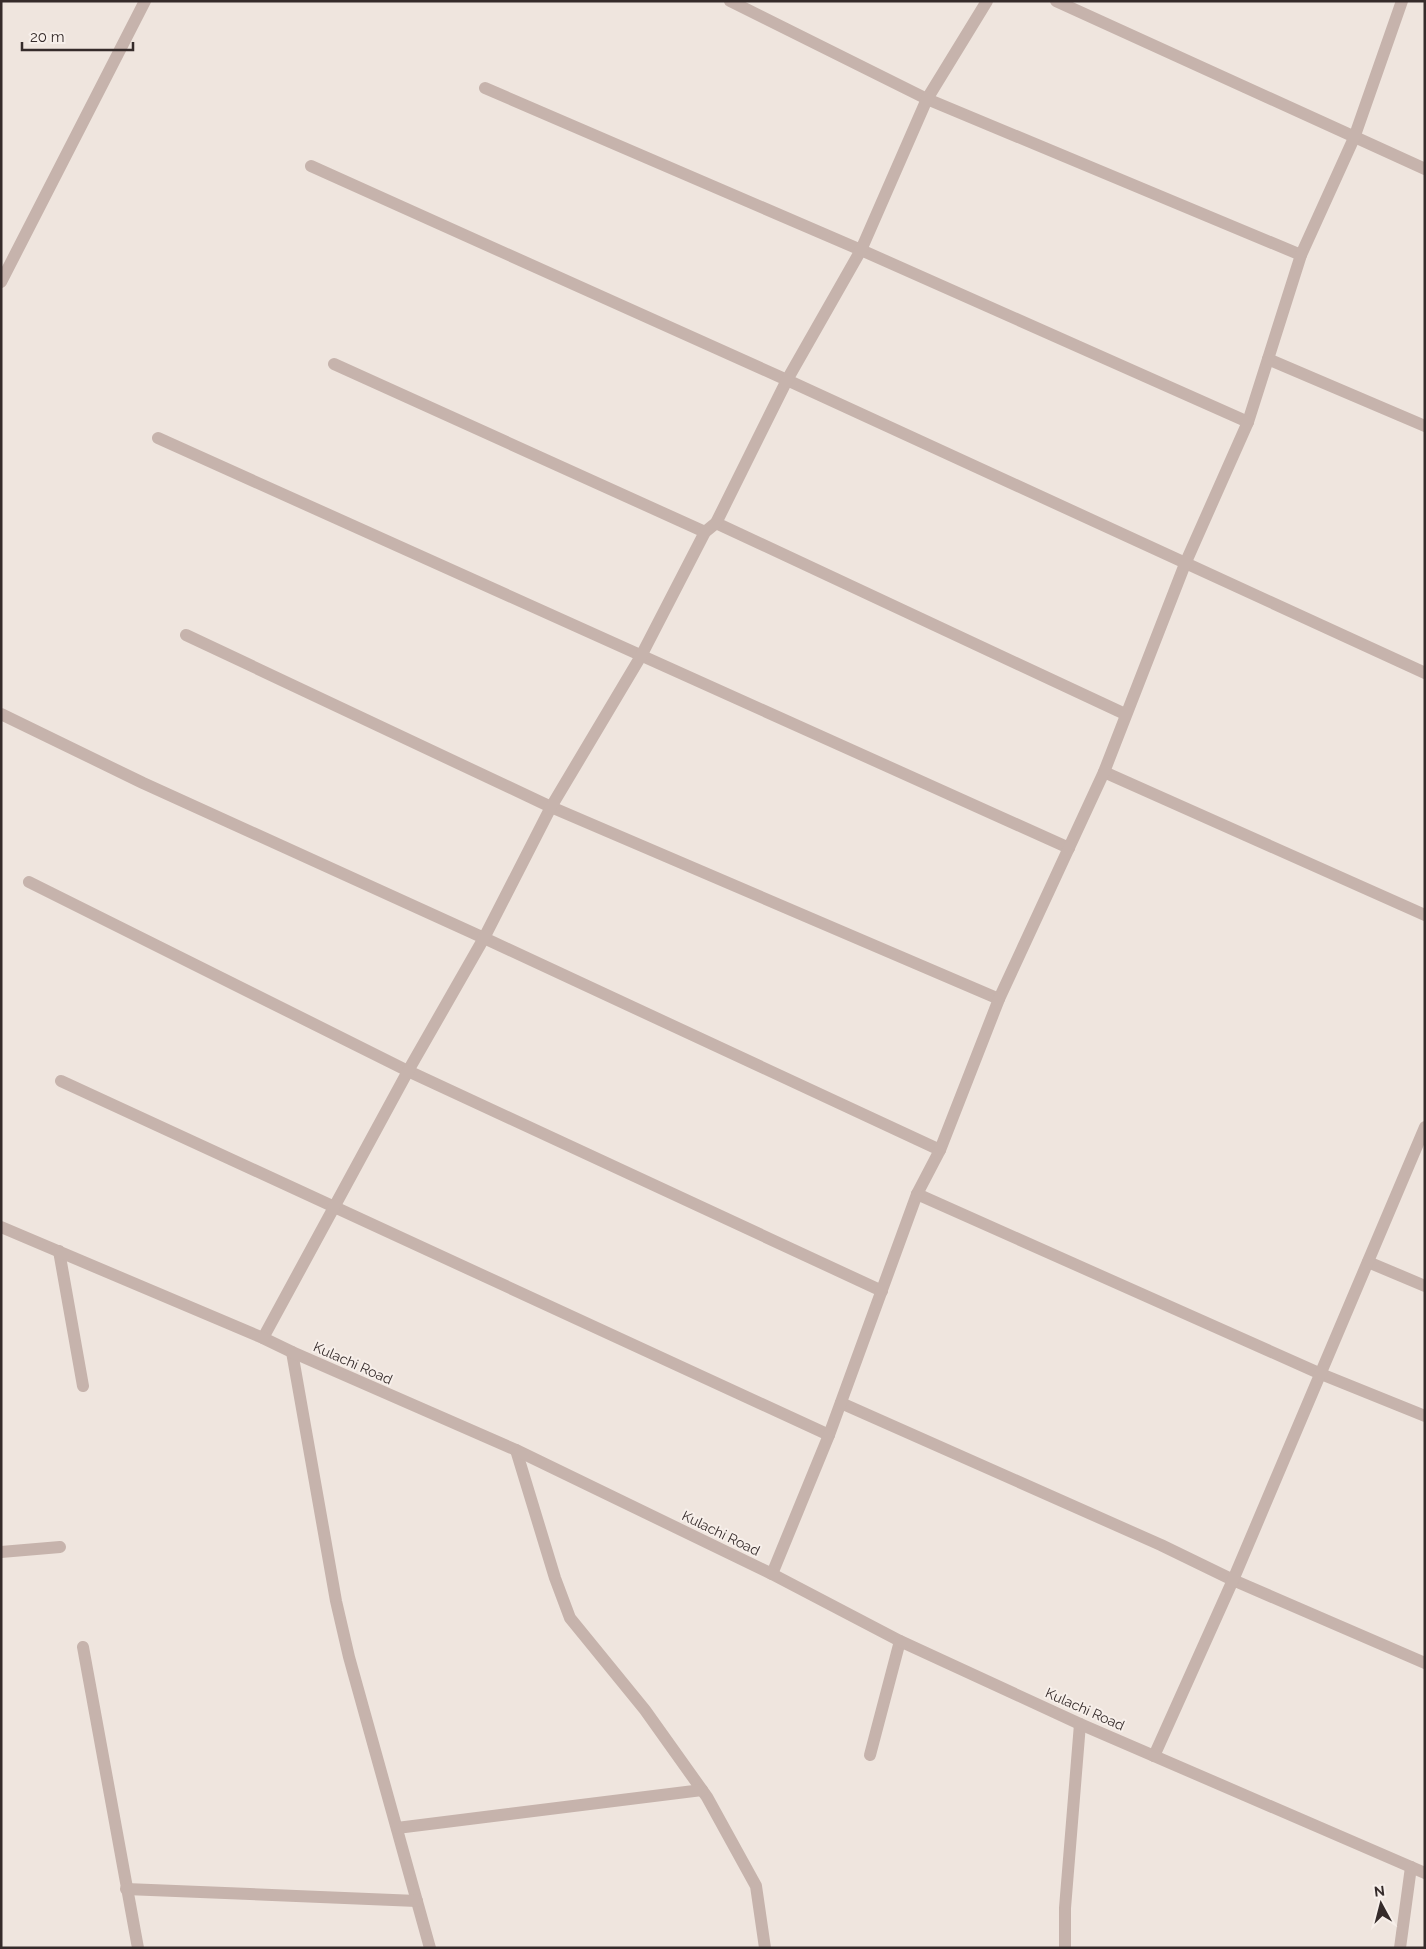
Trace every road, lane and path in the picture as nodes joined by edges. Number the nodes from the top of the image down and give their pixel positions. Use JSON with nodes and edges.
{"nodes":[{"id":1,"x":146,"y":1,"type":"edge"},
{"id":2,"x":730,"y":1,"type":"edge"},
{"id":3,"x":987,"y":1,"type":"edge"},
{"id":4,"x":1056,"y":1,"type":"edge"},
{"id":5,"x":1402,"y":1,"type":"edge"},
{"id":6,"x":485,"y":88,"type":"dead end"},
{"id":7,"x":927,"y":99,"type":"junction"},
{"id":8,"x":1354,"y":138,"type":"junction"},
{"id":9,"x":311,"y":166,"type":"dead end"},
{"id":10,"x":1425,"y":169,"type":"edge"},
{"id":11,"x":860,"y":250,"type":"junction"},
{"id":12,"x":1301,"y":255,"type":"junction"},
{"id":13,"x":1,"y":282,"type":"edge"},
{"id":14,"x":1268,"y":359,"type":"junction"},
{"id":15,"x":334,"y":364,"type":"dead end"},
{"id":16,"x":787,"y":380,"type":"junction"},
{"id":17,"x":1248,"y":422,"type":"junction"},
{"id":18,"x":1425,"y":426,"type":"edge"},
{"id":19,"x":158,"y":438,"type":"dead end"},
{"id":20,"x":716,"y":524,"type":"junction"},
{"id":21,"x":705,"y":532,"type":"junction"},
{"id":22,"x":1185,"y":564,"type":"junction"},
{"id":23,"x":186,"y":634,"type":"dead end"},
{"id":24,"x":641,"y":656,"type":"junction"},
{"id":25,"x":1425,"y":673,"type":"edge"},
{"id":26,"x":1,"y":714,"type":"edge"},
{"id":27,"x":1126,"y":714,"type":"junction"},
{"id":28,"x":1104,"y":772,"type":"junction"},
{"id":29,"x":551,"y":806,"type":"junction"},
{"id":30,"x":1069,"y":848,"type":"junction"},
{"id":31,"x":29,"y":882,"type":"dead end"},
{"id":32,"x":1425,"y":915,"type":"edge"},
{"id":33,"x":484,"y":938,"type":"junction"},
{"id":34,"x":998,"y":999,"type":"junction"},
{"id":35,"x":408,"y":1072,"type":"junction"},
{"id":36,"x":61,"y":1081,"type":"dead end"},
{"id":37,"x":1425,"y":1127,"type":"edge"},
{"id":38,"x":940,"y":1150,"type":"junction"},
{"id":39,"x":917,"y":1194,"type":"junction"},
{"id":40,"x":335,"y":1208,"type":"junction"},
{"id":41,"x":1,"y":1227,"type":"edge"},
{"id":42,"x":59,"y":1251,"type":"junction"},
{"id":43,"x":1368,"y":1262,"type":"junction"},
{"id":44,"x":1425,"y":1286,"type":"edge"},
{"id":45,"x":882,"y":1291,"type":"junction"},
{"id":46,"x":263,"y":1338,"type":"junction"},
{"id":47,"x":292,"y":1352,"type":"junction"},
{"id":48,"x":1321,"y":1374,"type":"junction"},
{"id":49,"x":83,"y":1386,"type":"dead end"},
{"id":50,"x":841,"y":1403,"type":"junction"},
{"id":51,"x":1425,"y":1416,"type":"edge"},
{"id":52,"x":829,"y":1435,"type":"junction"},
{"id":53,"x":516,"y":1450,"type":"junction"},
{"id":54,"x":60,"y":1547,"type":"dead end"},
{"id":55,"x":1,"y":1552,"type":"edge"},
{"id":56,"x":772,"y":1574,"type":"junction"},
{"id":57,"x":1233,"y":1580,"type":"junction"},
{"id":58,"x":900,"y":1641,"type":"junction"},
{"id":59,"x":82,"y":1647,"type":"dead end"},
{"id":60,"x":1425,"y":1663,"type":"edge"},
{"id":61,"x":1080,"y":1724,"type":"junction"},
{"id":62,"x":870,"y":1755,"type":"dead end"},
{"id":63,"x":1154,"y":1756,"type":"junction"},
{"id":64,"x":702,"y":1790,"type":"junction"},
{"id":65,"x":397,"y":1828,"type":"junction"},
{"id":66,"x":1411,"y":1867,"type":"junction"},
{"id":67,"x":1425,"y":1873,"type":"edge"},
{"id":68,"x":126,"y":1889,"type":"junction"},
{"id":69,"x":417,"y":1901,"type":"junction"},
{"id":70,"x":138,"y":1948,"type":"edge"},
{"id":71,"x":430,"y":1948,"type":"edge"},
{"id":72,"x":765,"y":1948,"type":"edge"},
{"id":73,"x":1065,"y":1948,"type":"edge"},
{"id":74,"x":1400,"y":1948,"type":"edge"}],
"edges":[{"from":1,"to":13,"type":"street"},
{"from":2,"to":7,"type":"street"},
{"from":3,"to":7,"type":"street"},
{"from":4,"to":8,"type":"street"},
{"from":5,"to":8,"type":"street"},
{"from":6,"to":11,"type":"street"},
{"from":7,"to":11,"type":"street"},
{"from":7,"to":12,"type":"street"},
{"from":8,"to":10,"type":"street"},
{"from":8,"to":12,"type":"street"},
{"from":9,"to":16,"type":"street"},
{"from":11,"to":16,"type":"street"},
{"from":11,"to":17,"type":"street"},
{"from":12,"to":14,"type":"street"},
{"from":14,"to":17,"type":"street"},
{"from":14,"to":18,"type":"street"},
{"from":15,"to":21,"type":"street"},
{"from":16,"to":20,"type":"street"},
{"from":16,"to":22,"type":"street"},
{"from":17,"to":22,"type":"street"},
{"from":19,"to":24,"type":"street"},
{"from":20,"to":21,"type":"street"},
{"from":20,"to":27,"type":"street"},
{"from":21,"to":24,"type":"street"},
{"from":22,"to":25,"type":"street"},
{"from":22,"to":27,"type":"street"},
{"from":23,"to":29,"type":"street"},
{"from":24,"to":29,"type":"street"},
{"from":24,"to":30,"type":"street"},
{"from":26,"to":33,"type":"street"},
{"from":27,"to":28,"type":"street"},
{"from":28,"to":30,"type":"street"},
{"from":28,"to":32,"type":"street"},
{"from":29,"to":33,"type":"street"},
{"from":29,"to":34,"type":"street"},
{"from":30,"to":34,"type":"street"},
{"from":31,"to":35,"type":"street"},
{"from":33,"to":35,"type":"street"},
{"from":33,"to":38,"type":"street"},
{"from":34,"to":38,"type":"street"},
{"from":35,"to":40,"type":"street"},
{"from":35,"to":45,"type":"street"},
{"from":36,"to":40,"type":"street"},
{"from":37,"to":43,"type":"street"},
{"from":38,"to":39,"type":"street"},
{"from":39,"to":45,"type":"street"},
{"from":39,"to":48,"type":"street"},
{"from":40,"to":46,"type":"street"},
{"from":40,"to":52,"type":"street"},
{"from":41,"to":42,"type":"street","name":"Kulachi Road"},
{"from":42,"to":46,"type":"street","name":"Kulachi Road"},
{"from":42,"to":49,"type":"street"},
{"from":43,"to":44,"type":"street"},
{"from":43,"to":48,"type":"street"},
{"from":45,"to":50,"type":"street"},
{"from":46,"to":47,"type":"street","name":"Kulachi Road"},
{"from":47,"to":53,"type":"street","name":"Kulachi Road"},
{"from":47,"to":65,"type":"street"},
{"from":48,"to":51,"type":"street"},
{"from":48,"to":57,"type":"street"},
{"from":50,"to":52,"type":"street"},
{"from":50,"to":57,"type":"street"},
{"from":52,"to":56,"type":"street"},
{"from":53,"to":56,"type":"street","name":"Kulachi Road"},
{"from":53,"to":64,"type":"street"},
{"from":54,"to":55,"type":"street"},
{"from":56,"to":58,"type":"street","name":"Kulachi Road"},
{"from":57,"to":60,"type":"street"},
{"from":57,"to":63,"type":"street"},
{"from":58,"to":61,"type":"street","name":"Kulachi Road"},
{"from":58,"to":62,"type":"street"},
{"from":59,"to":68,"type":"street"},
{"from":61,"to":63,"type":"street","name":"Kulachi Road"},
{"from":61,"to":73,"type":"street"},
{"from":63,"to":66,"type":"street","name":"Kulachi Road"},
{"from":64,"to":65,"type":"street"},
{"from":64,"to":72,"type":"street"},
{"from":65,"to":69,"type":"street"},
{"from":66,"to":67,"type":"street","name":"Kulachi Road"},
{"from":66,"to":74,"type":"street"},
{"from":68,"to":69,"type":"street"},
{"from":68,"to":70,"type":"street"},
{"from":69,"to":71,"type":"street"}]}
